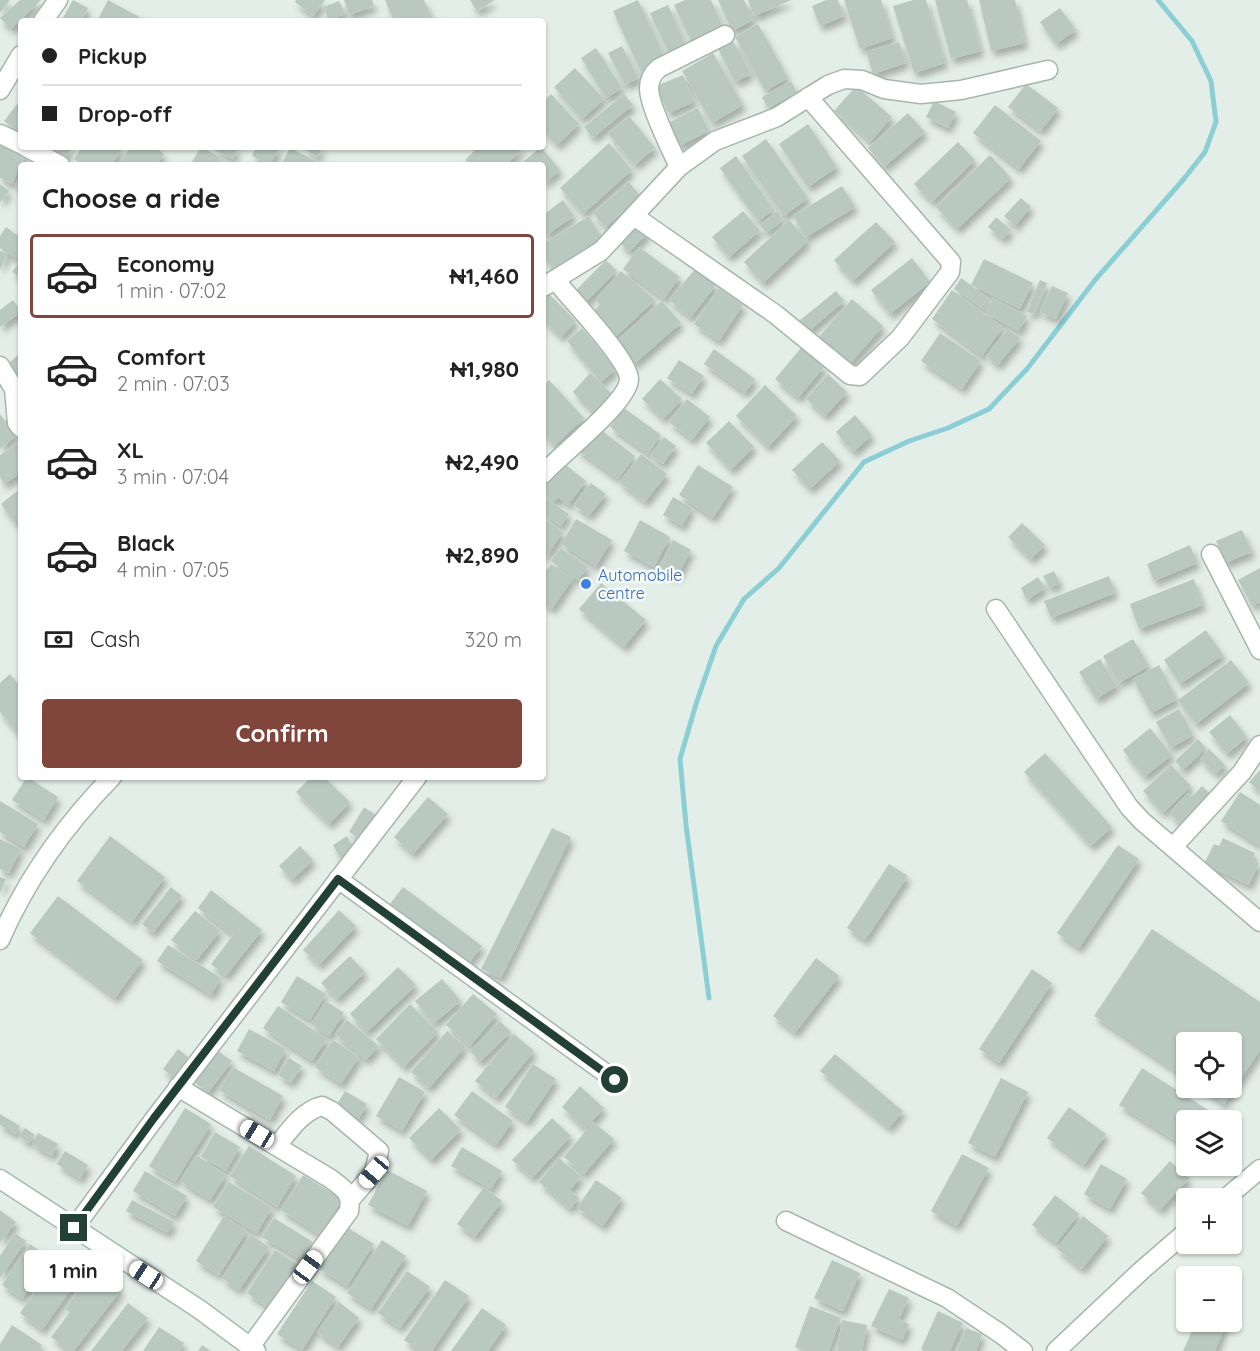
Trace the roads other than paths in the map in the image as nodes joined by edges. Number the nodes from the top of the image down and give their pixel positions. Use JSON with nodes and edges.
{"nodes":[{"id":1,"x":58,"y":0,"type":"edge"},
{"id":2,"x":45,"y":18,"type":"edge"},
{"id":3,"x":725,"y":35,"type":"dead end"},
{"id":4,"x":18,"y":60,"type":"edge"},
{"id":5,"x":1048,"y":70,"type":"dead end"},
{"id":6,"x":0,"y":90,"type":"edge"},
{"id":7,"x":808,"y":97,"type":"junction"},
{"id":8,"x":0,"y":134,"type":"edge"},
{"id":9,"x":18,"y":143,"type":"edge"},
{"id":10,"x":32,"y":150,"type":"edge"},
{"id":11,"x":54,"y":162,"type":"edge"},
{"id":12,"x":679,"y":167,"type":"junction"},
{"id":13,"x":634,"y":216,"type":"junction"},
{"id":14,"x":549,"y":284,"type":"edge"},
{"id":15,"x":0,"y":366,"type":"edge"},
{"id":16,"x":7,"y":393,"type":"edge"},
{"id":17,"x":18,"y":424,"type":"edge"},
{"id":18,"x":549,"y":455,"type":"edge"},
{"id":19,"x":1212,"y":554,"type":"dead end"},
{"id":20,"x":996,"y":609,"type":"dead end"},
{"id":21,"x":1260,"y":650,"type":"edge"},
{"id":22,"x":1260,"y":746,"type":"edge"},
{"id":23,"x":109,"y":780,"type":"edge"},
{"id":24,"x":415,"y":780,"type":"edge"},
{"id":25,"x":1173,"y":847,"type":"junction"},
{"id":26,"x":338,"y":879,"type":"junction"},
{"id":27,"x":1260,"y":922,"type":"edge"},
{"id":28,"x":2,"y":928,"type":"edge"},
{"id":29,"x":615,"y":1080,"type":"dead end"},
{"id":30,"x":178,"y":1087,"type":"junction"},
{"id":31,"x":277,"y":1146,"type":"junction"},
{"id":32,"x":1260,"y":1169,"type":"edge"},
{"id":33,"x":0,"y":1179,"type":"edge"},
{"id":34,"x":1238,"y":1188,"type":"edge"},
{"id":35,"x":351,"y":1200,"type":"junction"},
{"id":36,"x":786,"y":1221,"type":"dead end"},
{"id":37,"x":74,"y":1228,"type":"junction"},
{"id":38,"x":1176,"y":1241,"type":"edge"},
{"id":39,"x":253,"y":1349,"type":"edge"},
{"id":40,"x":1023,"y":1351,"type":"edge"},
{"id":41,"x":1056,"y":1351,"type":"edge"}],
"edges":[{"from":1,"to":2,"type":"street"},
{"from":3,"to":12,"type":"street"},
{"from":4,"to":6,"type":"street"},
{"from":5,"to":7,"type":"street"},
{"from":7,"to":12,"type":"street"},
{"from":7,"to":13,"type":"street"},
{"from":8,"to":9,"type":"street"},
{"from":10,"to":11,"type":"street"},
{"from":12,"to":13,"type":"street"},
{"from":13,"to":14,"type":"street"},
{"from":14,"to":18,"type":"street"},
{"from":15,"to":16,"type":"street"},
{"from":16,"to":17,"type":"street"},
{"from":19,"to":21,"type":"street"},
{"from":20,"to":25,"type":"street"},
{"from":22,"to":25,"type":"street"},
{"from":23,"to":28,"type":"street"},
{"from":24,"to":26,"type":"street"},
{"from":25,"to":27,"type":"street"},
{"from":26,"to":29,"type":"street"},
{"from":26,"to":30,"type":"street"},
{"from":30,"to":31,"type":"street"},
{"from":30,"to":37,"type":"street"},
{"from":31,"to":35,"type":"street"},
{"from":31,"to":35,"type":"street"},
{"from":32,"to":34,"type":"street"},
{"from":33,"to":37,"type":"street"},
{"from":35,"to":39,"type":"street"},
{"from":36,"to":40,"type":"street"},
{"from":37,"to":39,"type":"street"},
{"from":38,"to":41,"type":"street"}]}
